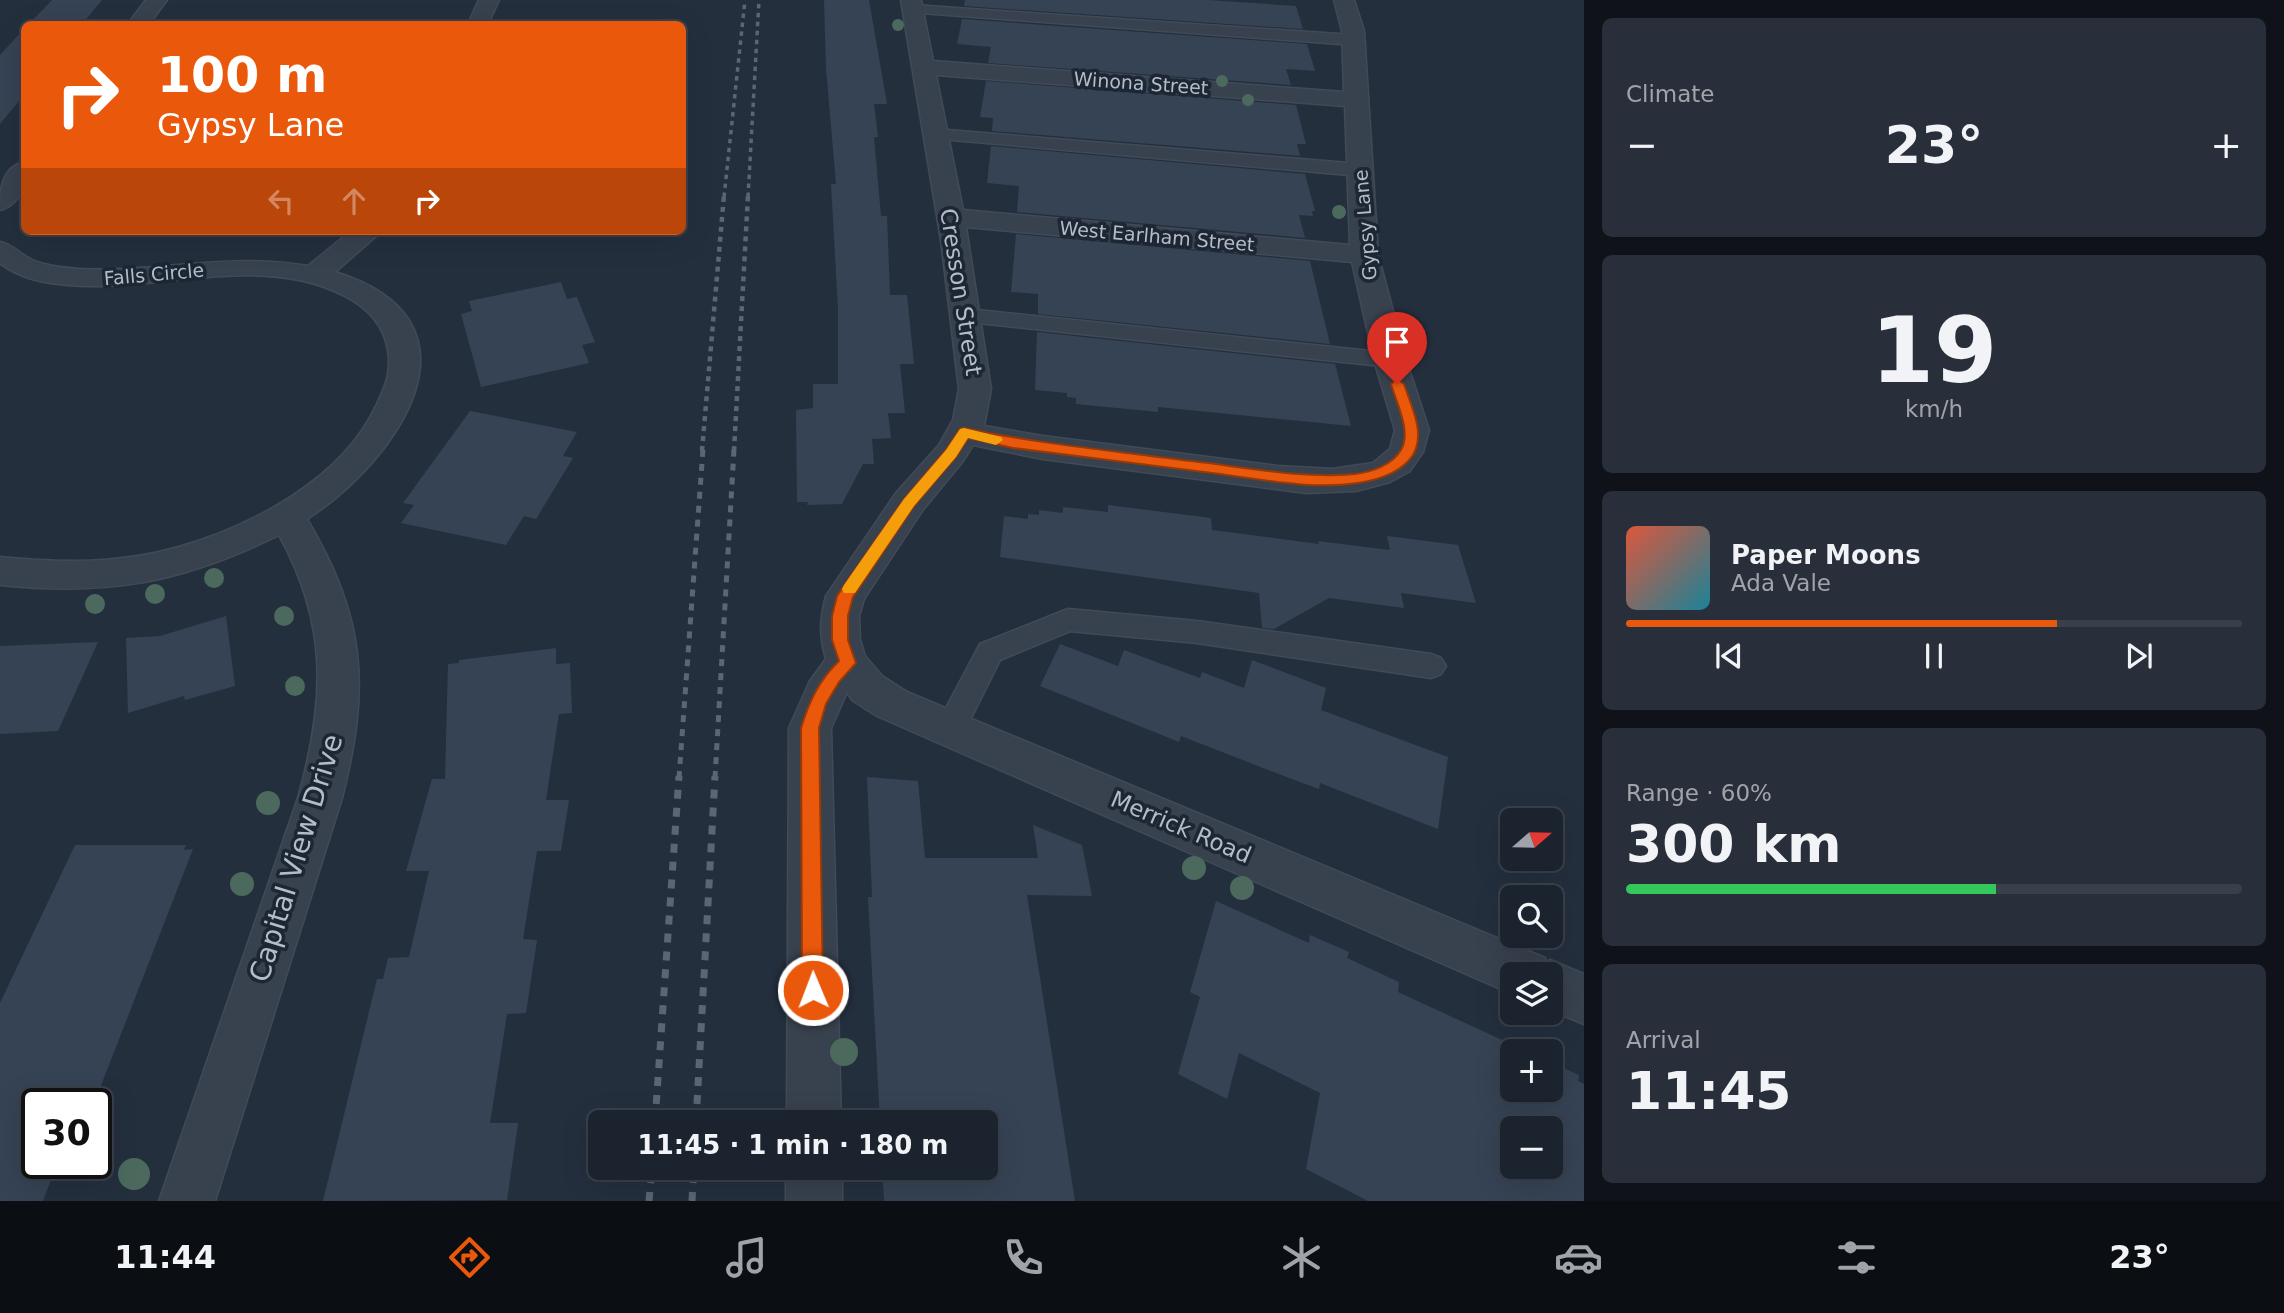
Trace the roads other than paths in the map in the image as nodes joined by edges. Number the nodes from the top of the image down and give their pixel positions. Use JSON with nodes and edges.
{"nodes":[{"id":1,"x":157,"y":0,"type":"edge"},
{"id":2,"x":489,"y":0,"type":"edge"},
{"id":3,"x":1344,"y":0,"type":"edge"},
{"id":4,"x":912,"y":5,"type":"edge"},
{"id":5,"x":140,"y":21,"type":"edge"},
{"id":6,"x":479,"y":21,"type":"edge"},
{"id":7,"x":1353,"y":40,"type":"junction"},
{"id":8,"x":925,"y":67,"type":"junction"},
{"id":9,"x":1357,"y":100,"type":"junction"},
{"id":10,"x":935,"y":134,"type":"junction"},
{"id":11,"x":1360,"y":170,"type":"junction"},
{"id":12,"x":21,"y":174,"type":"edge"},
{"id":13,"x":0,"y":202,"type":"edge"},
{"id":14,"x":950,"y":217,"type":"junction"},
{"id":15,"x":363,"y":235,"type":"edge"},
{"id":16,"x":0,"y":250,"type":"edge"},
{"id":17,"x":1364,"y":255,"type":"junction"},
{"id":18,"x":314,"y":275,"type":"junction"},
{"id":19,"x":967,"y":316,"type":"junction"},
{"id":20,"x":1390,"y":360,"type":"junction"},
{"id":21,"x":964,"y":432,"type":"junction"},
{"id":22,"x":286,"y":515,"type":"junction"},
{"id":23,"x":0,"y":571,"type":"edge"},
{"id":24,"x":848,"y":663,"type":"junction"},
{"id":25,"x":1431,"y":666,"type":"dead end"},
{"id":26,"x":950,"y":729,"type":"junction"},
{"id":27,"x":1500,"y":963,"type":"edge"},
{"id":28,"x":1563,"y":990,"type":"edge"},
{"id":29,"x":1584,"y":999,"type":"edge"},
{"id":30,"x":814,"y":1110,"type":"edge"},
{"id":31,"x":814,"y":1180,"type":"edge"},
{"id":32,"x":187,"y":1201,"type":"edge"},
{"id":33,"x":814,"y":1201,"type":"edge"}],
"edges":[{"from":1,"to":5,"type":"street"},
{"from":2,"to":6,"type":"street"},
{"from":3,"to":7,"type":"street","name":"Gypsy Lane"},
{"from":4,"to":7,"type":"lane"},
{"from":4,"to":8,"type":"street","name":"Cresson Street"},
{"from":7,"to":9,"type":"street","name":"Gypsy Lane"},
{"from":8,"to":9,"type":"street","name":"Winona Street"},
{"from":8,"to":10,"type":"street","name":"Cresson Street"},
{"from":9,"to":11,"type":"street","name":"Gypsy Lane"},
{"from":10,"to":11,"type":"lane"},
{"from":10,"to":14,"type":"street","name":"Cresson Street"},
{"from":11,"to":17,"type":"street","name":"Gypsy Lane"},
{"from":12,"to":13,"type":"street"},
{"from":14,"to":17,"type":"street","name":"West Earlham Street"},
{"from":14,"to":19,"type":"street","name":"Cresson Street"},
{"from":15,"to":18,"type":"street"},
{"from":16,"to":18,"type":"street","name":"Falls Circle"},
{"from":17,"to":20,"type":"street","name":"Gypsy Lane"},
{"from":18,"to":22,"type":"street"},
{"from":19,"to":20,"type":"lane"},
{"from":19,"to":21,"type":"street","name":"Cresson Street"},
{"from":20,"to":21,"type":"street","name":"Gypsy Lane"},
{"from":21,"to":24,"type":"street","name":"Cresson Street"},
{"from":22,"to":23,"type":"street"},
{"from":22,"to":32,"type":"street","name":"Capital View Drive"},
{"from":24,"to":26,"type":"street","name":"Merrick Road"},
{"from":24,"to":30,"type":"street"},
{"from":25,"to":26,"type":"lane"},
{"from":26,"to":27,"type":"street","name":"Merrick Road"},
{"from":28,"to":29,"type":"street"},
{"from":31,"to":33,"type":"street"}]}
